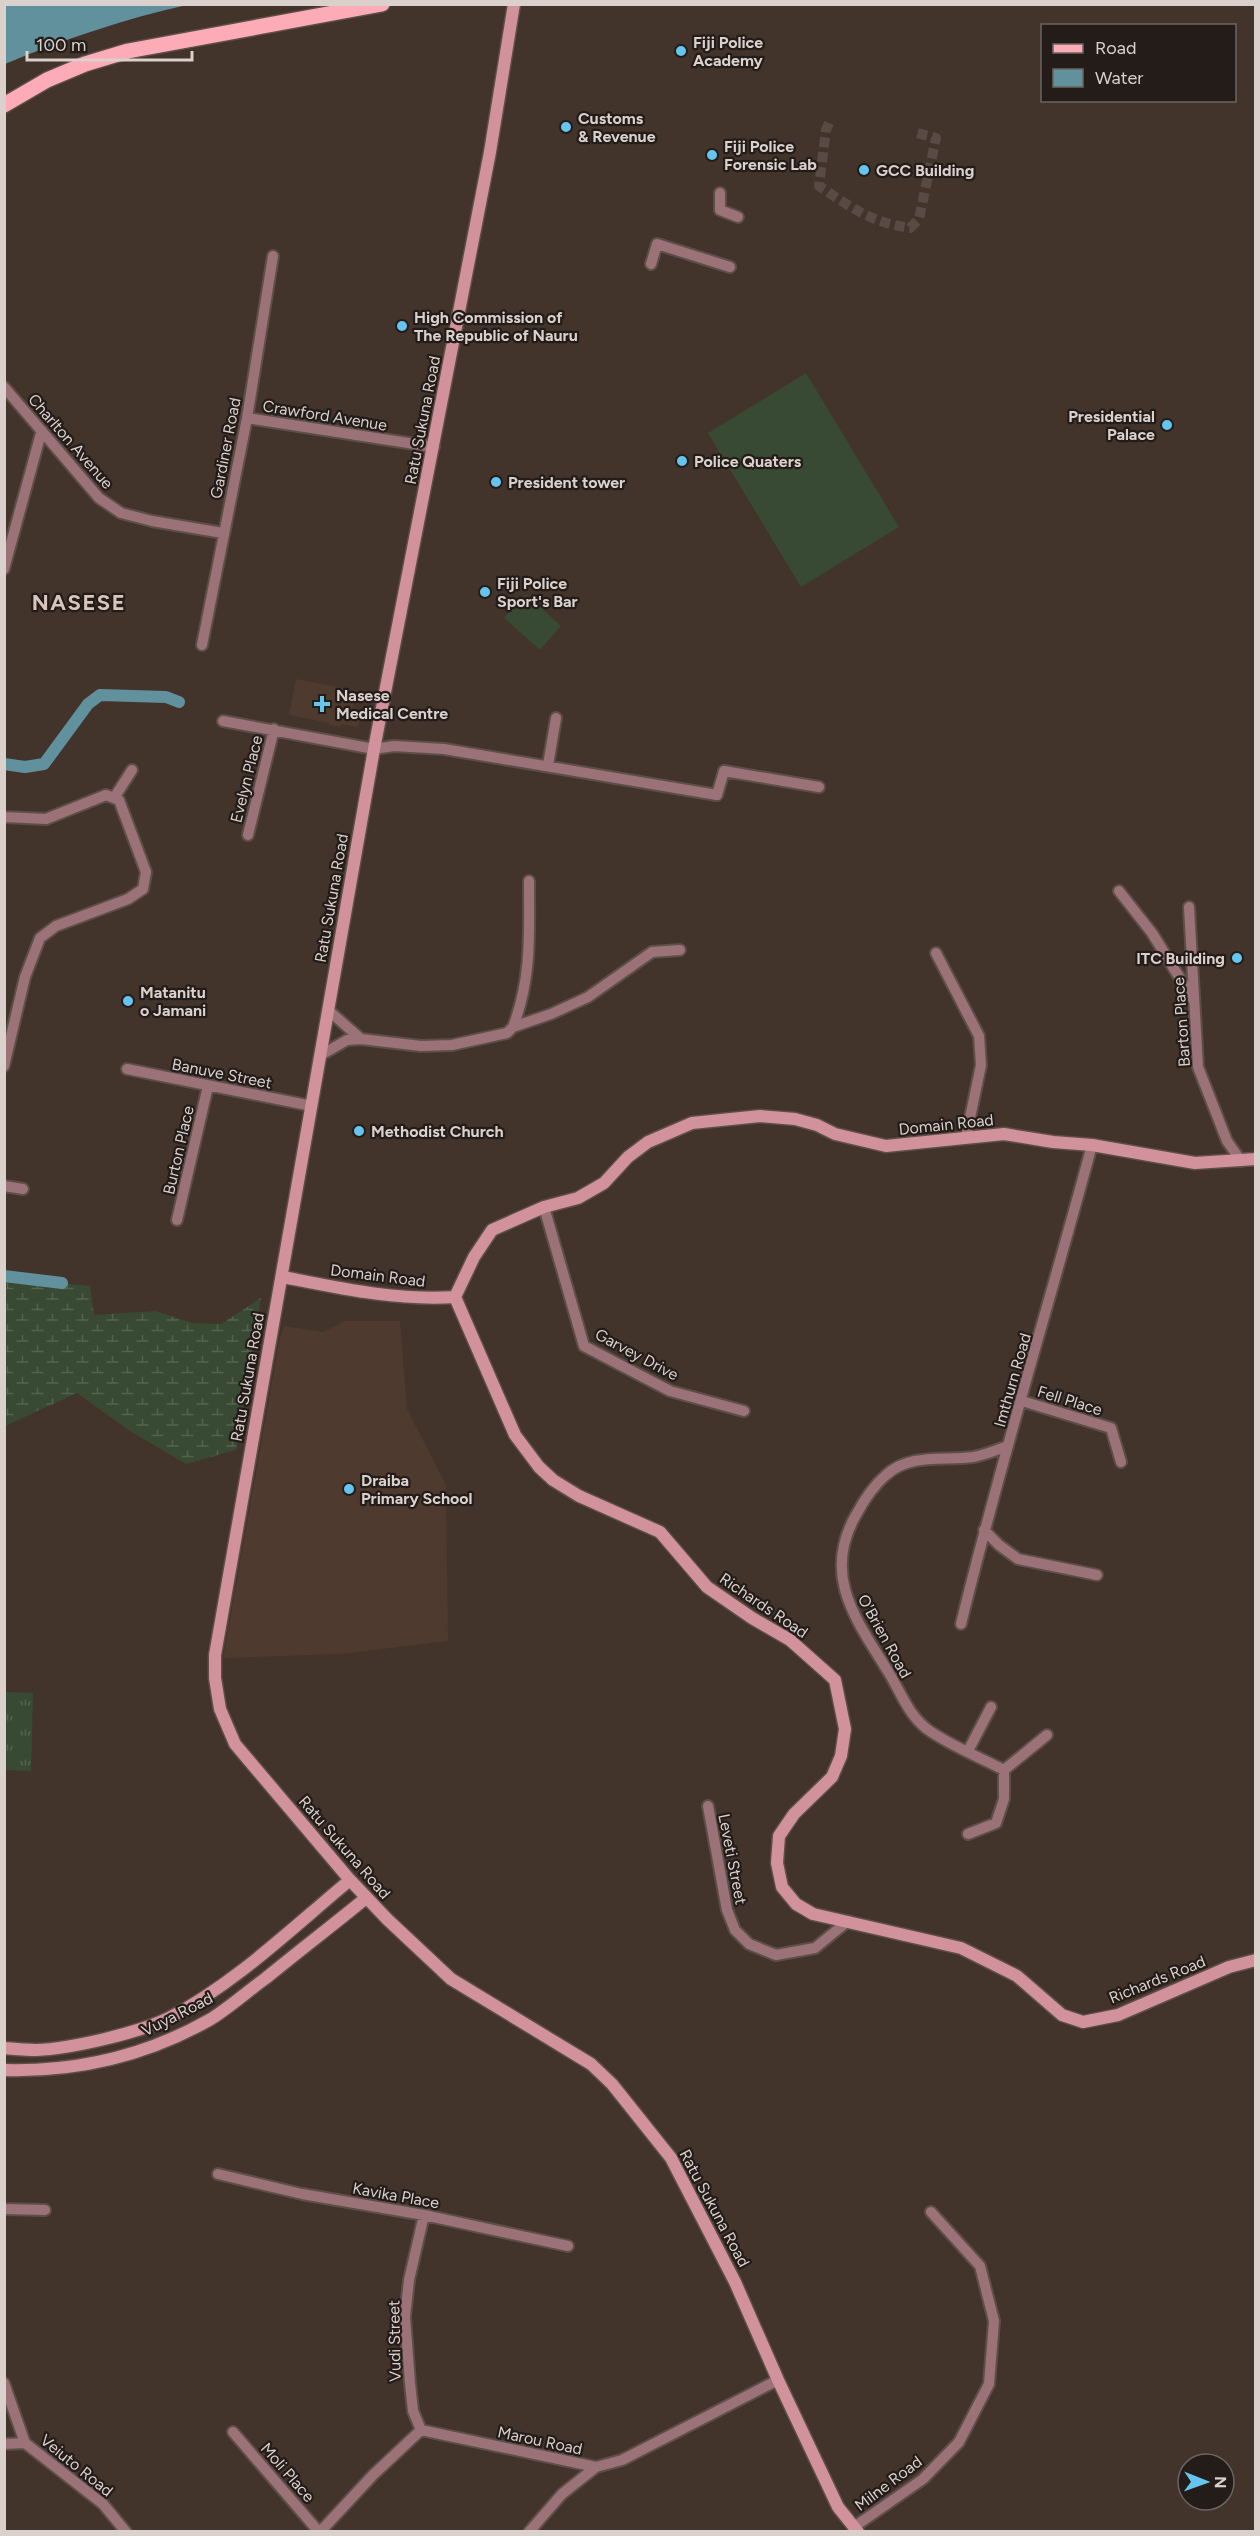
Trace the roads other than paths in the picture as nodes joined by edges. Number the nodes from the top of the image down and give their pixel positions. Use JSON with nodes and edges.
{"nodes":[{"id":1,"x":382,"y":4,"type":"edge"},
{"id":2,"x":514,"y":4,"type":"edge"},
{"id":3,"x":4,"y":105,"type":"edge"},
{"id":4,"x":720,"y":193,"type":"dead end"},
{"id":5,"x":738,"y":217,"type":"dead end"},
{"id":6,"x":273,"y":256,"type":"dead end"},
{"id":7,"x":651,"y":264,"type":"dead end"},
{"id":8,"x":730,"y":267,"type":"dead end"},
{"id":9,"x":4,"y":387,"type":"edge"},
{"id":10,"x":247,"y":418,"type":"junction"},
{"id":11,"x":41,"y":433,"type":"junction"},
{"id":12,"x":434,"y":447,"type":"junction"},
{"id":13,"x":223,"y":533,"type":"junction"},
{"id":14,"x":4,"y":569,"type":"edge"},
{"id":15,"x":202,"y":645,"type":"dead end"},
{"id":16,"x":556,"y":718,"type":"dead end"},
{"id":17,"x":223,"y":721,"type":"dead end"},
{"id":18,"x":274,"y":729,"type":"junction"},
{"id":19,"x":374,"y":749,"type":"junction"},
{"id":20,"x":548,"y":765,"type":"junction"},
{"id":21,"x":132,"y":770,"type":"dead end"},
{"id":22,"x":819,"y":788,"type":"dead end"},
{"id":23,"x":114,"y":798,"type":"junction"},
{"id":24,"x":4,"y":817,"type":"edge"},
{"id":25,"x":248,"y":836,"type":"dead end"},
{"id":26,"x":529,"y":881,"type":"dead end"},
{"id":27,"x":1119,"y":891,"type":"dead end"},
{"id":28,"x":1189,"y":907,"type":"dead end"},
{"id":29,"x":680,"y":950,"type":"dead end"},
{"id":30,"x":936,"y":953,"type":"dead end"},
{"id":31,"x":1194,"y":1001,"type":"junction"},
{"id":32,"x":328,"y":1010,"type":"junction"},
{"id":33,"x":513,"y":1027,"type":"junction"},
{"id":34,"x":361,"y":1039,"type":"junction"},
{"id":35,"x":321,"y":1055,"type":"junction"},
{"id":36,"x":4,"y":1066,"type":"edge"},
{"id":37,"x":127,"y":1069,"type":"dead end"},
{"id":38,"x":208,"y":1086,"type":"junction"},
{"id":39,"x":312,"y":1106,"type":"junction"},
{"id":40,"x":966,"y":1137,"type":"junction"},
{"id":41,"x":1092,"y":1145,"type":"junction"},
{"id":42,"x":1256,"y":1160,"type":"edge"},
{"id":43,"x":1241,"y":1161,"type":"junction"},
{"id":44,"x":4,"y":1186,"type":"edge"},
{"id":45,"x":23,"y":1189,"type":"dead end"},
{"id":46,"x":544,"y":1207,"type":"junction"},
{"id":47,"x":177,"y":1220,"type":"dead end"},
{"id":48,"x":283,"y":1277,"type":"junction"},
{"id":49,"x":455,"y":1297,"type":"junction"},
{"id":50,"x":1022,"y":1401,"type":"junction"},
{"id":51,"x":744,"y":1412,"type":"dead end"},
{"id":52,"x":1008,"y":1446,"type":"junction"},
{"id":53,"x":1121,"y":1462,"type":"dead end"},
{"id":54,"x":984,"y":1530,"type":"junction"},
{"id":55,"x":1097,"y":1575,"type":"dead end"},
{"id":56,"x":961,"y":1624,"type":"dead end"},
{"id":57,"x":991,"y":1707,"type":"dead end"},
{"id":58,"x":1047,"y":1735,"type":"dead end"},
{"id":59,"x":968,"y":1751,"type":"junction"},
{"id":60,"x":1004,"y":1770,"type":"junction"},
{"id":61,"x":708,"y":1806,"type":"dead end"},
{"id":62,"x":968,"y":1834,"type":"dead end"},
{"id":63,"x":350,"y":1880,"type":"junction"},
{"id":64,"x":366,"y":1898,"type":"junction"},
{"id":65,"x":848,"y":1921,"type":"junction"},
{"id":66,"x":1256,"y":1960,"type":"edge"},
{"id":67,"x":4,"y":2048,"type":"edge"},
{"id":68,"x":4,"y":2070,"type":"edge"},
{"id":69,"x":218,"y":2174,"type":"dead end"},
{"id":70,"x":4,"y":2209,"type":"edge"},
{"id":71,"x":45,"y":2210,"type":"dead end"},
{"id":72,"x":931,"y":2212,"type":"dead end"},
{"id":73,"x":424,"y":2215,"type":"junction"},
{"id":74,"x":568,"y":2246,"type":"dead end"},
{"id":75,"x":778,"y":2380,"type":"junction"},
{"id":76,"x":4,"y":2384,"type":"edge"},
{"id":77,"x":421,"y":2430,"type":"junction"},
{"id":78,"x":233,"y":2432,"type":"dead end"},
{"id":79,"x":25,"y":2443,"type":"junction"},
{"id":80,"x":4,"y":2444,"type":"edge"},
{"id":81,"x":596,"y":2467,"type":"junction"},
{"id":82,"x":856,"y":2529,"type":"edge"},
{"id":83,"x":126,"y":2532,"type":"edge"},
{"id":84,"x":320,"y":2532,"type":"edge"},
{"id":85,"x":529,"y":2532,"type":"edge"}],
"edges":[{"from":1,"to":3,"type":"main road"},
{"from":2,"to":12,"type":"main road","name":"Ratu Sukuna Road"},
{"from":4,"to":5,"type":"street"},
{"from":6,"to":10,"type":"street","name":"Gardiner Road"},
{"from":7,"to":8,"type":"street"},
{"from":9,"to":11,"type":"street","name":"Charlton Avenue"},
{"from":10,"to":12,"type":"street","name":"Crawford Avenue"},
{"from":10,"to":13,"type":"street","name":"Gardiner Road"},
{"from":11,"to":13,"type":"street","name":"Charlton Avenue"},
{"from":11,"to":14,"type":"street"},
{"from":12,"to":19,"type":"main road","name":"Ratu Sukuna Road"},
{"from":13,"to":15,"type":"street","name":"Gardiner Road"},
{"from":16,"to":20,"type":"street"},
{"from":17,"to":18,"type":"street"},
{"from":18,"to":19,"type":"street"},
{"from":18,"to":25,"type":"street","name":"Evelyn Place"},
{"from":19,"to":20,"type":"street"},
{"from":19,"to":32,"type":"main road","name":"Ratu Sukuna Road"},
{"from":20,"to":22,"type":"street"},
{"from":21,"to":23,"type":"street"},
{"from":23,"to":24,"type":"street"},
{"from":23,"to":36,"type":"street"},
{"from":26,"to":33,"type":"street"},
{"from":27,"to":31,"type":"street"},
{"from":28,"to":31,"type":"street","name":"Barton Place"},
{"from":29,"to":33,"type":"street"},
{"from":30,"to":40,"type":"street"},
{"from":31,"to":43,"type":"street","name":"Barton Place"},
{"from":32,"to":34,"type":"street"},
{"from":32,"to":35,"type":"main road","name":"Ratu Sukuna Road"},
{"from":33,"to":34,"type":"street"},
{"from":34,"to":35,"type":"street"},
{"from":35,"to":39,"type":"main road","name":"Ratu Sukuna Road"},
{"from":37,"to":38,"type":"street","name":"Banuve Street"},
{"from":38,"to":39,"type":"street","name":"Banuve Street"},
{"from":38,"to":47,"type":"street","name":"Burton Place"},
{"from":39,"to":48,"type":"main road","name":"Ratu Sukuna Road"},
{"from":40,"to":41,"type":"main road","name":"Domain Road"},
{"from":40,"to":46,"type":"main road","name":"Domain Road"},
{"from":41,"to":43,"type":"main road","name":"Domain Road"},
{"from":41,"to":50,"type":"street","name":"Imthurn Road"},
{"from":42,"to":43,"type":"main road","name":"Domain Road"},
{"from":44,"to":45,"type":"street"},
{"from":46,"to":49,"type":"main road","name":"Domain Road"},
{"from":46,"to":51,"type":"street","name":"Garvey Drive"},
{"from":48,"to":49,"type":"main road","name":"Domain Road"},
{"from":48,"to":63,"type":"main road","name":"Ratu Sukuna Road"},
{"from":49,"to":65,"type":"main road","name":"Richards Road"},
{"from":50,"to":52,"type":"street","name":"Imthurn Road"},
{"from":50,"to":53,"type":"street","name":"Fell Place"},
{"from":52,"to":54,"type":"street","name":"Imthurn Road"},
{"from":52,"to":59,"type":"street","name":"O'Brien Road"},
{"from":54,"to":55,"type":"street"},
{"from":54,"to":56,"type":"street","name":"Imthurn Road"},
{"from":57,"to":59,"type":"street"},
{"from":58,"to":60,"type":"street"},
{"from":59,"to":60,"type":"street","name":"O'Brien Road"},
{"from":60,"to":62,"type":"street"},
{"from":61,"to":65,"type":"street","name":"Leveti Street"},
{"from":63,"to":64,"type":"main road","name":"Ratu Sukuna Road"},
{"from":63,"to":67,"type":"main road","name":"Vuya Road"},
{"from":64,"to":68,"type":"main road","name":"Vuya Road"},
{"from":64,"to":75,"type":"main road","name":"Ratu Sukuna Road"},
{"from":65,"to":66,"type":"main road","name":"Richards Road"},
{"from":69,"to":73,"type":"street","name":"Kavika Place"},
{"from":70,"to":71,"type":"street"},
{"from":72,"to":82,"type":"street","name":"Milne Road"},
{"from":73,"to":74,"type":"street","name":"Kavika Place"},
{"from":73,"to":77,"type":"street","name":"Vudi Street"},
{"from":75,"to":81,"type":"street","name":"Marou Road"},
{"from":75,"to":82,"type":"main road","name":"Ratu Sukuna Road"},
{"from":76,"to":79,"type":"street","name":"Veiuto Road"},
{"from":77,"to":81,"type":"street","name":"Marou Road"},
{"from":77,"to":84,"type":"street"},
{"from":78,"to":84,"type":"street","name":"Moli Place"},
{"from":79,"to":80,"type":"street"},
{"from":79,"to":83,"type":"street","name":"Veiuto Road"},
{"from":81,"to":85,"type":"street"}]}
